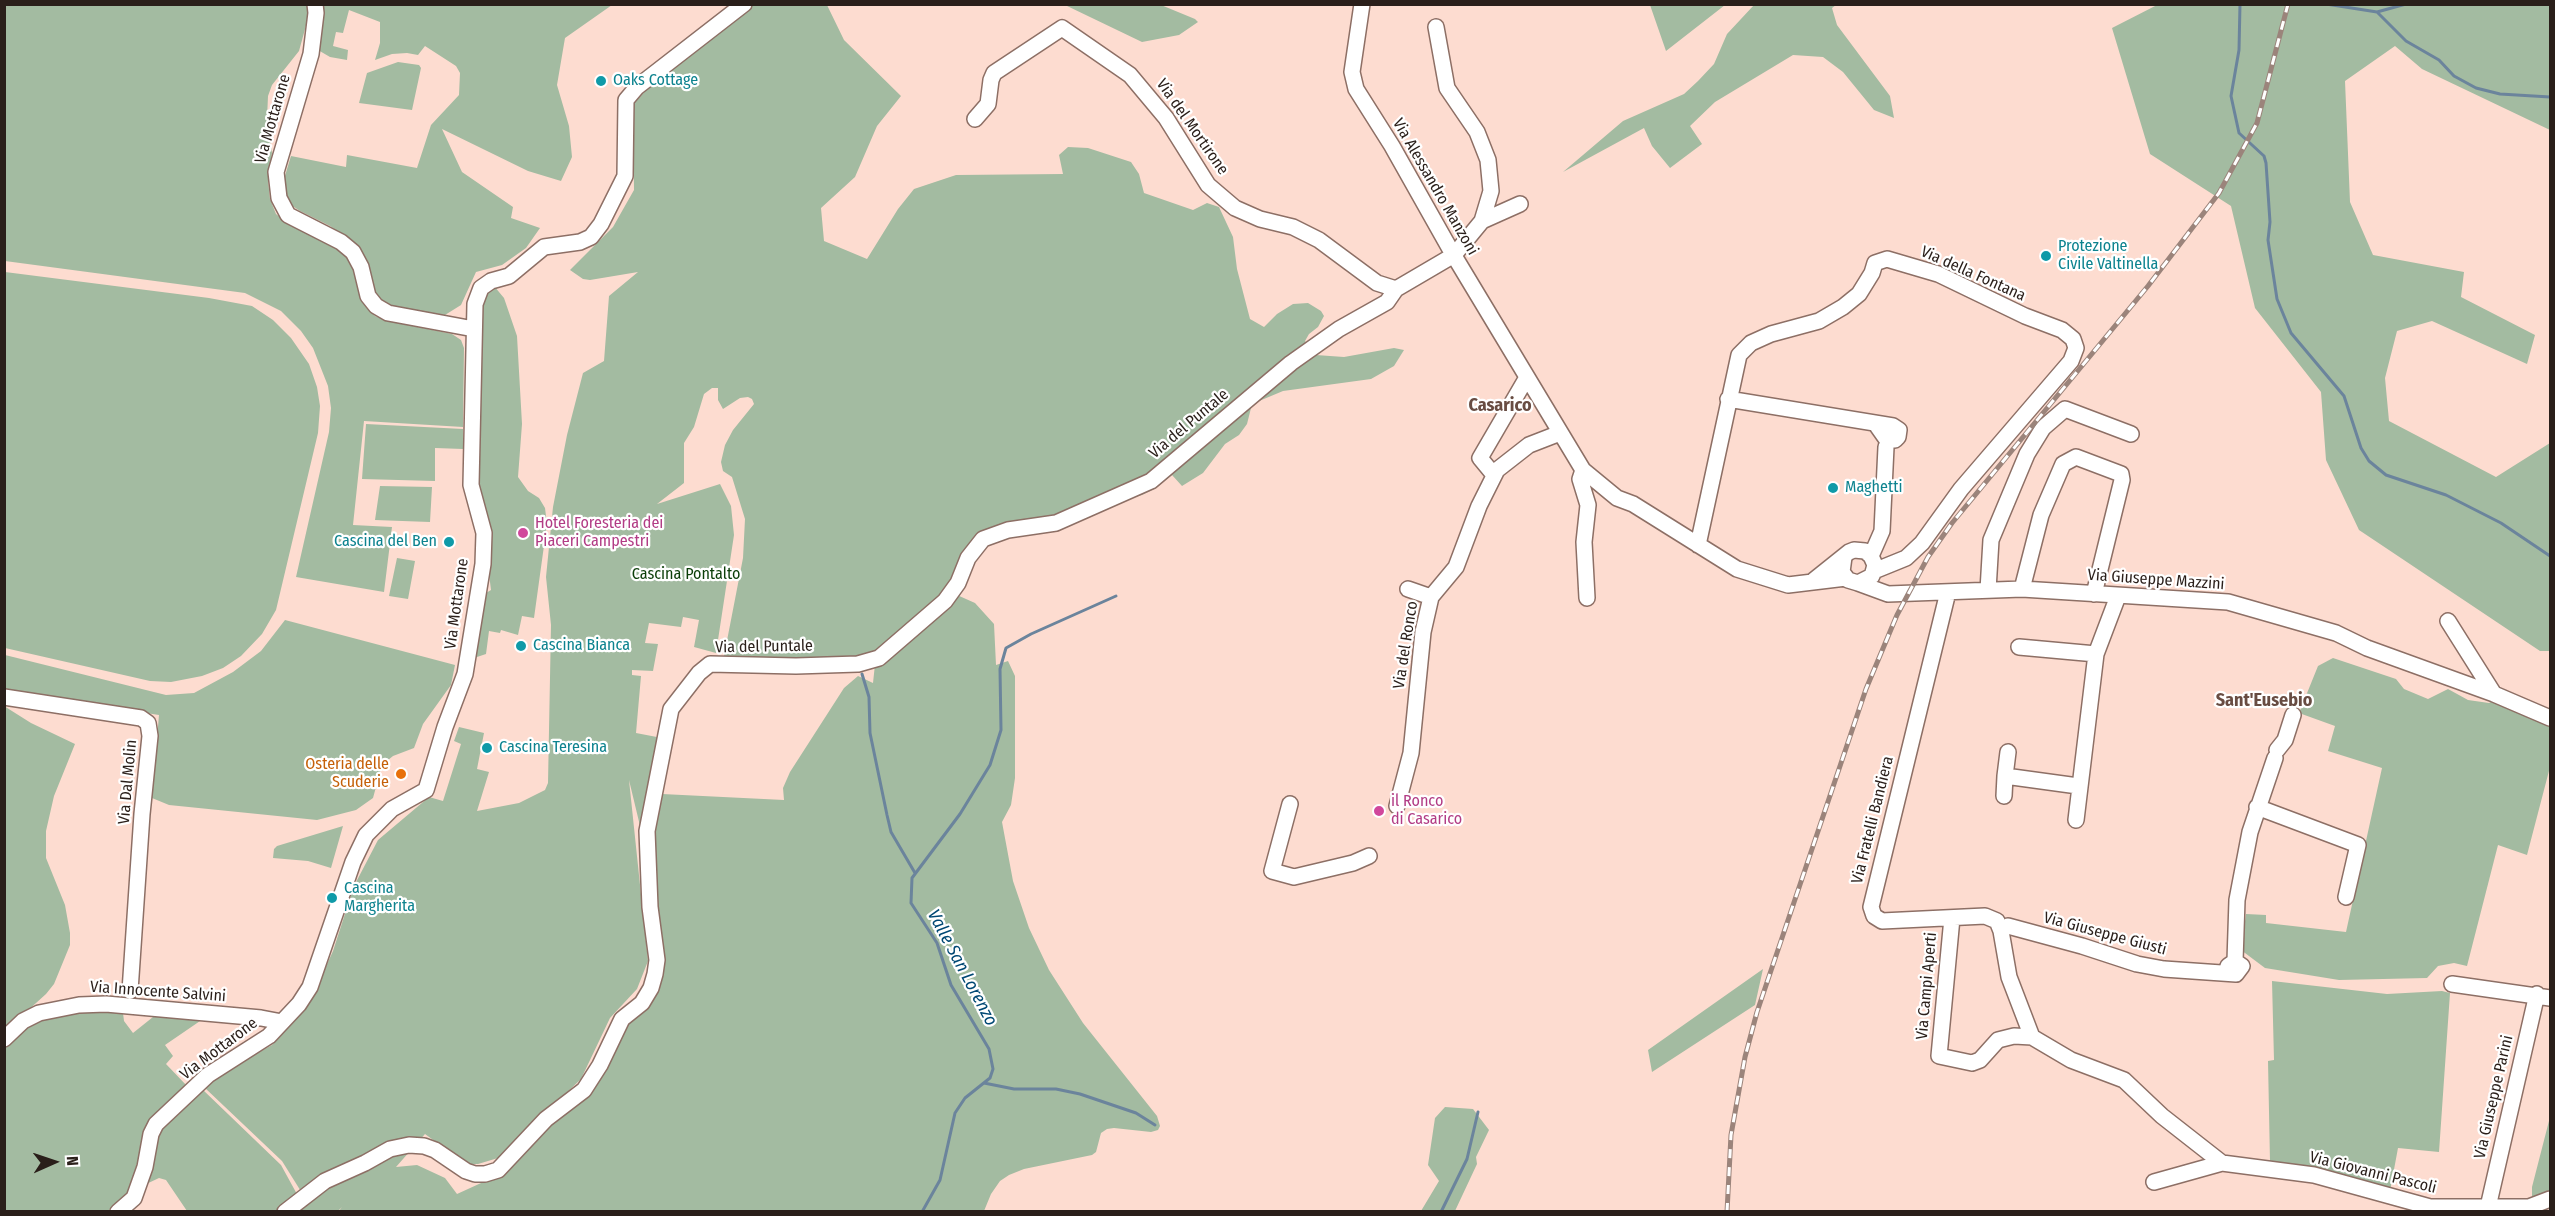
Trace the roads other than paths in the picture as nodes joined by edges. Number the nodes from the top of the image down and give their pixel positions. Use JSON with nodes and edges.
{"nodes":[{"id":1,"x":315,"y":4,"type":"edge"},
{"id":2,"x":744,"y":4,"type":"edge"},
{"id":3,"x":1362,"y":4,"type":"edge"},
{"id":4,"x":1436,"y":27,"type":"dead end"},
{"id":5,"x":975,"y":119,"type":"dead end"},
{"id":6,"x":1520,"y":204,"type":"dead end"},
{"id":7,"x":1482,"y":221,"type":"junction"},
{"id":8,"x":1454,"y":255,"type":"junction"},
{"id":9,"x":1396,"y":289,"type":"junction"},
{"id":10,"x":474,"y":329,"type":"junction"},
{"id":11,"x":1526,"y":379,"type":"junction"},
{"id":12,"x":1728,"y":399,"type":"junction"},
{"id":13,"x":1875,"y":423,"type":"dead end"},
{"id":14,"x":1560,"y":433,"type":"junction"},
{"id":15,"x":2131,"y":434,"type":"dead end"},
{"id":16,"x":1886,"y":447,"type":"dead end"},
{"id":17,"x":1582,"y":470,"type":"junction"},
{"id":18,"x":1494,"y":475,"type":"junction"},
{"id":19,"x":1698,"y":545,"type":"junction"},
{"id":20,"x":1844,"y":557,"type":"junction"},
{"id":21,"x":1870,"y":562,"type":"junction"},
{"id":22,"x":1812,"y":581,"type":"junction"},
{"id":23,"x":1852,"y":581,"type":"junction"},
{"id":24,"x":1408,"y":589,"type":"dead end"},
{"id":25,"x":2022,"y":589,"type":"junction"},
{"id":26,"x":1988,"y":590,"type":"junction"},
{"id":27,"x":1948,"y":592,"type":"junction"},
{"id":28,"x":1901,"y":594,"type":"junction"},
{"id":29,"x":2094,"y":594,"type":"junction"},
{"id":30,"x":2118,"y":596,"type":"junction"},
{"id":31,"x":1431,"y":597,"type":"junction"},
{"id":32,"x":1587,"y":598,"type":"dead end"},
{"id":33,"x":2448,"y":621,"type":"dead end"},
{"id":34,"x":2019,"y":647,"type":"dead end"},
{"id":35,"x":2096,"y":654,"type":"junction"},
{"id":36,"x":2494,"y":694,"type":"junction"},
{"id":37,"x":4,"y":697,"type":"edge"},
{"id":38,"x":2293,"y":715,"type":"dead end"},
{"id":39,"x":2550,"y":718,"type":"edge"},
{"id":40,"x":2007,"y":752,"type":"dead end"},
{"id":41,"x":2005,"y":777,"type":"junction"},
{"id":42,"x":2078,"y":786,"type":"junction"},
{"id":43,"x":2004,"y":796,"type":"dead end"},
{"id":44,"x":1290,"y":804,"type":"dead end"},
{"id":45,"x":1397,"y":806,"type":"dead end"},
{"id":46,"x":2257,"y":807,"type":"junction"},
{"id":47,"x":2076,"y":820,"type":"dead end"},
{"id":48,"x":1369,"y":856,"type":"dead end"},
{"id":49,"x":2346,"y":897,"type":"dead end"},
{"id":50,"x":1952,"y":918,"type":"junction"},
{"id":51,"x":2004,"y":928,"type":"junction"},
{"id":52,"x":2452,"y":984,"type":"dead end"},
{"id":53,"x":130,"y":992,"type":"dead end"},
{"id":54,"x":2543,"y":996,"type":"edge"},
{"id":55,"x":282,"y":1022,"type":"junction"},
{"id":56,"x":2032,"y":1037,"type":"junction"},
{"id":57,"x":4,"y":1039,"type":"edge"},
{"id":58,"x":2222,"y":1163,"type":"junction"},
{"id":59,"x":2154,"y":1182,"type":"dead end"},
{"id":60,"x":2550,"y":1199,"type":"edge"},
{"id":61,"x":2488,"y":1208,"type":"junction"},
{"id":62,"x":118,"y":1212,"type":"edge"},
{"id":63,"x":285,"y":1212,"type":"edge"}],
"edges":[{"from":1,"to":10,"type":"street","name":"Via Mottarone"},
{"from":2,"to":10,"type":"street"},
{"from":3,"to":8,"type":"street","name":"Via Alessandro Manzoni"},
{"from":4,"to":7,"type":"street"},
{"from":5,"to":9,"type":"street","name":"Via del Mortirone"},
{"from":6,"to":7,"type":"street"},
{"from":7,"to":8,"type":"street"},
{"from":8,"to":9,"type":"street"},
{"from":8,"to":11,"type":"street","name":"Via Alessandro Manzoni"},
{"from":9,"to":63,"type":"street","name":"Via del Puntale"},
{"from":10,"to":55,"type":"street","name":"Via Mottarone"},
{"from":11,"to":14,"type":"street","name":"Via Alessandro Manzoni"},
{"from":11,"to":18,"type":"street"},
{"from":12,"to":13,"type":"street"},
{"from":12,"to":19,"type":"street","name":"Via della Fontana"},
{"from":12,"to":21,"type":"street","name":"Via della Fontana"},
{"from":14,"to":17,"type":"street","name":"Via Alessandro Manzoni"},
{"from":14,"to":18,"type":"street","name":"Via del Ronco"},
{"from":15,"to":26,"type":"street"},
{"from":16,"to":21,"type":"street"},
{"from":17,"to":19,"type":"street","name":"Via Alessandro Manzoni"},
{"from":17,"to":32,"type":"street"},
{"from":18,"to":31,"type":"street","name":"Via del Ronco"},
{"from":19,"to":22,"type":"street","name":"Via Alessandro Manzoni"},
{"from":20,"to":21,"type":"street"},
{"from":20,"to":22,"type":"street"},
{"from":20,"to":23,"type":"street"},
{"from":21,"to":23,"type":"street"},
{"from":21,"to":28,"type":"street"},
{"from":22,"to":23,"type":"street","name":"Via Alessandro Manzoni"},
{"from":23,"to":28,"type":"street","name":"Via Giuseppe Mazzini"},
{"from":24,"to":31,"type":"street"},
{"from":25,"to":26,"type":"street","name":"Via Giuseppe Mazzini"},
{"from":25,"to":29,"type":"street","name":"Via Giuseppe Mazzini"},
{"from":25,"to":29,"type":"street"},
{"from":26,"to":27,"type":"street","name":"Via Giuseppe Mazzini"},
{"from":27,"to":28,"type":"street","name":"Via Giuseppe Mazzini"},
{"from":27,"to":50,"type":"street","name":"Via Fratelli Bandiera"},
{"from":29,"to":30,"type":"street","name":"Via Giuseppe Mazzini"},
{"from":30,"to":35,"type":"street"},
{"from":30,"to":36,"type":"street","name":"Via Giuseppe Mazzini"},
{"from":31,"to":45,"type":"street","name":"Via del Ronco"},
{"from":33,"to":36,"type":"street"},
{"from":34,"to":35,"type":"street"},
{"from":35,"to":42,"type":"street"},
{"from":36,"to":39,"type":"street","name":"Via Giuseppe Mazzini"},
{"from":37,"to":53,"type":"street","name":"Via Dal Molin"},
{"from":38,"to":46,"type":"street","name":"Via Giuseppe Giusti"},
{"from":40,"to":41,"type":"street"},
{"from":41,"to":42,"type":"street"},
{"from":41,"to":43,"type":"street"},
{"from":42,"to":47,"type":"street"},
{"from":44,"to":48,"type":"street"},
{"from":46,"to":49,"type":"street"},
{"from":46,"to":51,"type":"street","name":"Via Giuseppe Giusti"},
{"from":50,"to":51,"type":"street","name":"Via Fratelli Bandiera"},
{"from":50,"to":56,"type":"street","name":"Via Campi Aperti"},
{"from":51,"to":56,"type":"street"},
{"from":52,"to":54,"type":"street"},
{"from":54,"to":61,"type":"street","name":"Via Giuseppe Parini"},
{"from":55,"to":57,"type":"street","name":"Via Innocente Salvini"},
{"from":55,"to":62,"type":"street","name":"Via Mottarone"},
{"from":56,"to":58,"type":"street"},
{"from":58,"to":59,"type":"street","name":"Via Giovanni Pascoli"},
{"from":58,"to":61,"type":"street","name":"Via Giovanni Pascoli"},
{"from":60,"to":61,"type":"street","name":"Via Giovanni Pascoli"}]}
